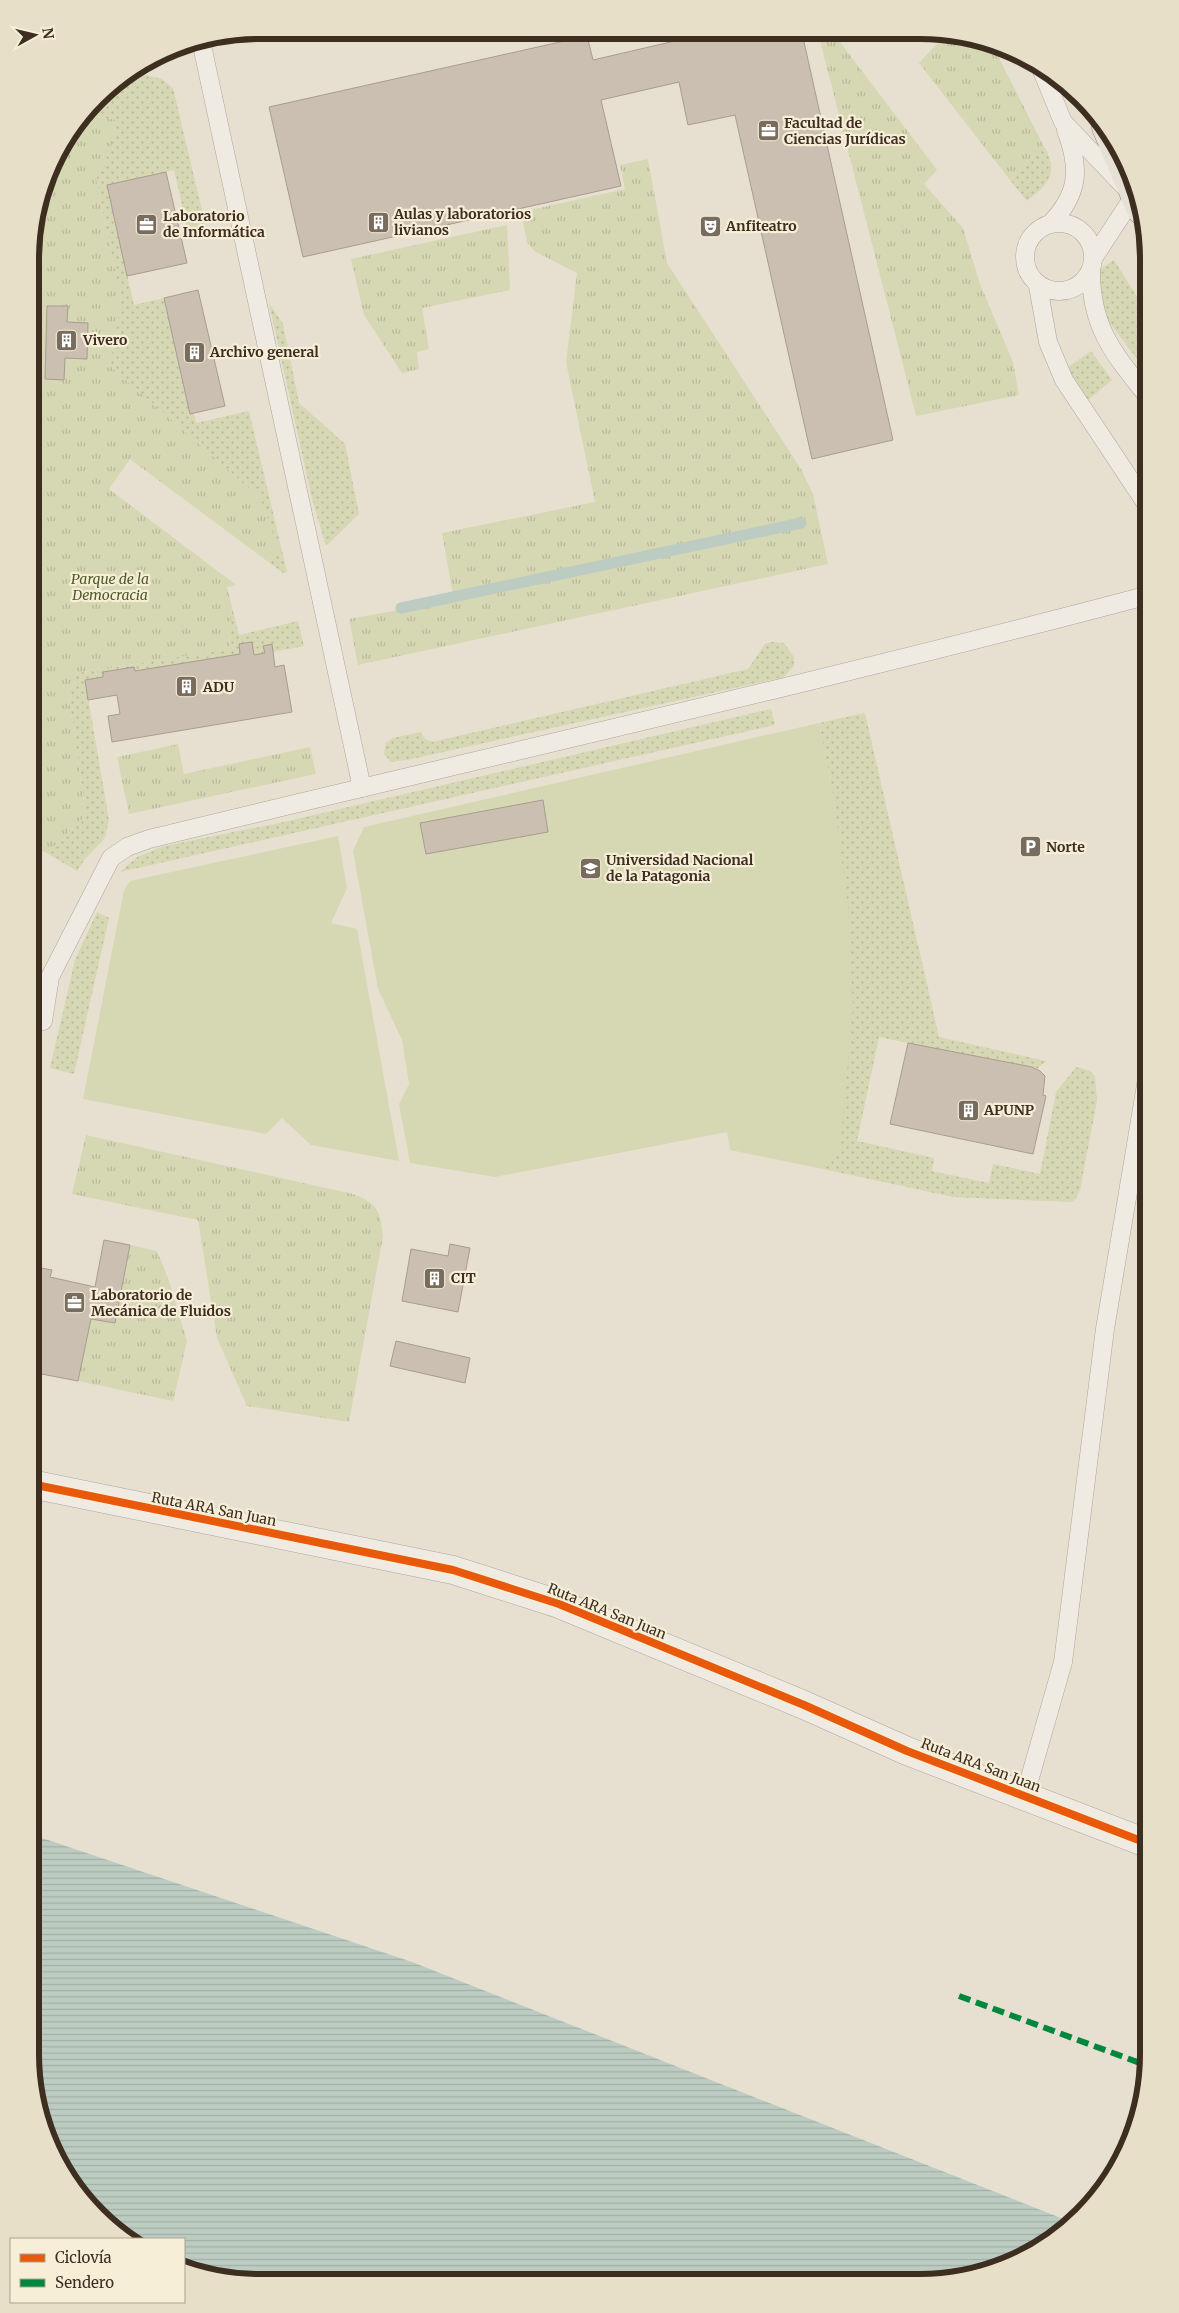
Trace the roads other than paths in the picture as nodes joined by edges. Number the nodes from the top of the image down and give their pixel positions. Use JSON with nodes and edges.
{"nodes":[{"id":1,"x":202,"y":46,"type":"edge"},
{"id":2,"x":1045,"y":78,"type":"edge"},
{"id":3,"x":1063,"y":122,"type":"junction"},
{"id":4,"x":1130,"y":192,"type":"edge"},
{"id":5,"x":1134,"y":206,"type":"edge"},
{"id":6,"x":1050,"y":224,"type":"junction"},
{"id":7,"x":1092,"y":264,"type":"junction"},
{"id":8,"x":1038,"y":286,"type":"junction"},
{"id":9,"x":1140,"y":386,"type":"edge"},
{"id":10,"x":1140,"y":495,"type":"edge"},
{"id":11,"x":1140,"y":597,"type":"edge"},
{"id":12,"x":362,"y":788,"type":"junction"},
{"id":13,"x":39,"y":1020,"type":"edge"},
{"id":14,"x":1140,"y":1121,"type":"edge"},
{"id":15,"x":39,"y":1486,"type":"edge"},
{"id":16,"x":1025,"y":1795,"type":"junction"},
{"id":17,"x":1140,"y":1841,"type":"edge"}],
"edges":[{"from":1,"to":12,"type":"lane"},
{"from":2,"to":3,"type":"lane"},
{"from":3,"to":4,"type":"lane"},
{"from":3,"to":6,"type":"lane"},
{"from":5,"to":7,"type":"lane"},
{"from":6,"to":7,"type":"lane"},
{"from":6,"to":8,"type":"lane"},
{"from":7,"to":8,"type":"lane"},
{"from":7,"to":9,"type":"lane"},
{"from":8,"to":10,"type":"lane"},
{"from":11,"to":12,"type":"lane"},
{"from":12,"to":13,"type":"lane"},
{"from":14,"to":16,"type":"lane"},
{"from":15,"to":16,"type":"street","name":"Ruta ARA San Juan"},
{"from":16,"to":17,"type":"street","name":"Ruta ARA San Juan"}]}
